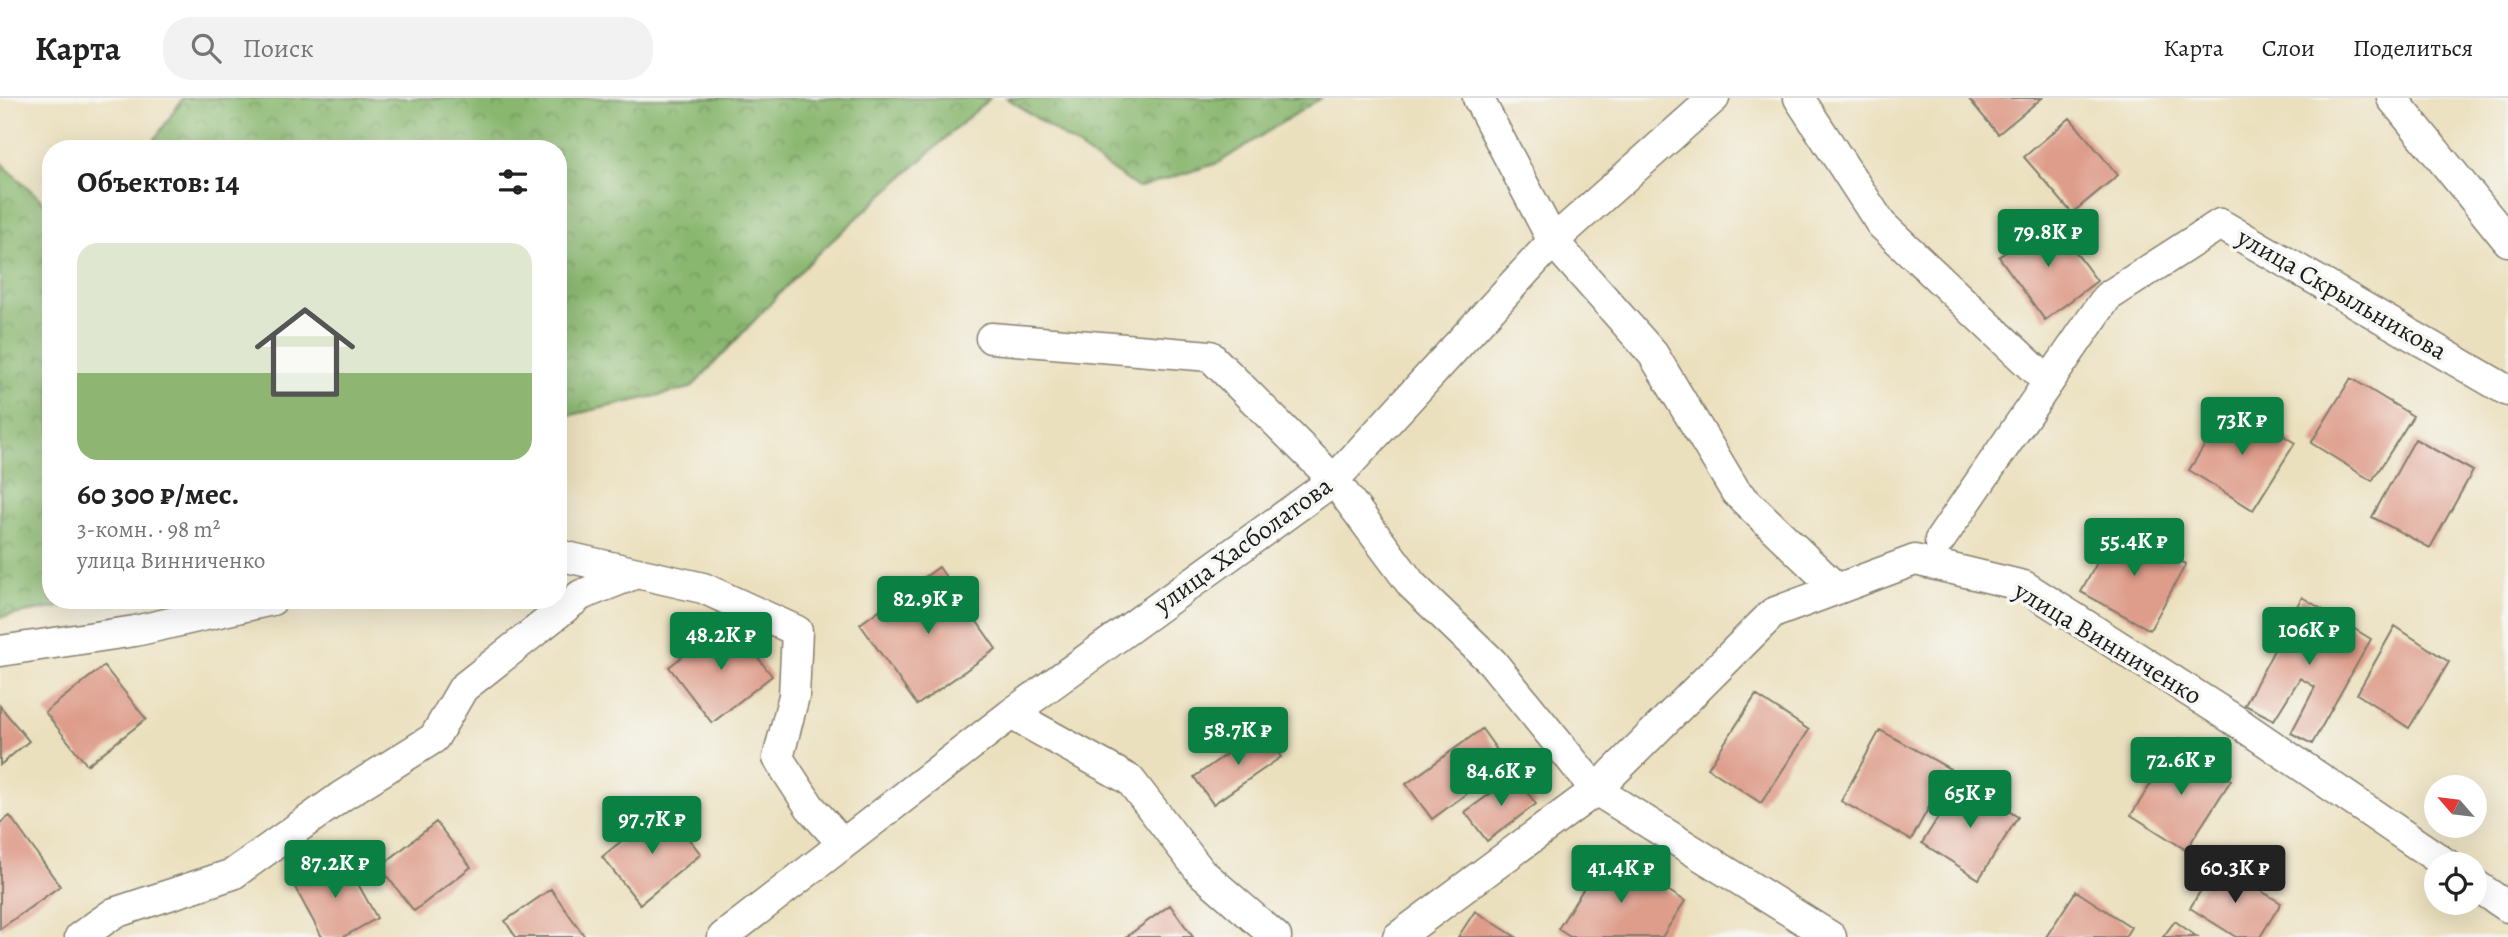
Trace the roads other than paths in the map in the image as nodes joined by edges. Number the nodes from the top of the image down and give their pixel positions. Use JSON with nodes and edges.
{"nodes":[{"id":1,"x":1478,"y":98,"type":"edge"},
{"id":2,"x":1714,"y":98,"type":"edge"},
{"id":3,"x":1799,"y":98,"type":"edge"},
{"id":4,"x":2392,"y":98,"type":"edge"},
{"id":5,"x":1553,"y":241,"type":"junction"},
{"id":6,"x":2508,"y":241,"type":"edge"},
{"id":7,"x":991,"y":338,"type":"dead end"},
{"id":8,"x":2048,"y":382,"type":"junction"},
{"id":9,"x":2508,"y":391,"type":"edge"},
{"id":10,"x":1334,"y":480,"type":"junction"},
{"id":11,"x":1940,"y":540,"type":"dead end"},
{"id":12,"x":567,"y":557,"type":"edge"},
{"id":13,"x":637,"y":573,"type":"junction"},
{"id":14,"x":1837,"y":589,"type":"junction"},
{"id":15,"x":567,"y":606,"type":"edge"},
{"id":16,"x":232,"y":609,"type":"edge"},
{"id":17,"x":563,"y":609,"type":"edge"},
{"id":18,"x":0,"y":651,"type":"edge"},
{"id":19,"x":1011,"y":714,"type":"junction"},
{"id":20,"x":1596,"y":790,"type":"junction"},
{"id":21,"x":842,"y":843,"type":"junction"},
{"id":22,"x":2428,"y":852,"type":"edge"},
{"id":23,"x":2487,"y":893,"type":"edge"},
{"id":24,"x":2508,"y":907,"type":"edge"},
{"id":25,"x":80,"y":937,"type":"edge"},
{"id":26,"x":723,"y":937,"type":"edge"},
{"id":27,"x":1276,"y":937,"type":"edge"},
{"id":28,"x":1398,"y":937,"type":"edge"},
{"id":29,"x":1831,"y":937,"type":"edge"}],
"edges":[{"from":1,"to":5,"type":"street"},
{"from":2,"to":5,"type":"street","name":"улица Хасболатова"},
{"from":3,"to":8,"type":"street"},
{"from":4,"to":6,"type":"street"},
{"from":5,"to":10,"type":"street","name":"улица Хасболатова"},
{"from":5,"to":14,"type":"street"},
{"from":7,"to":10,"type":"street"},
{"from":8,"to":9,"type":"street","name":"улица Скрыльникова"},
{"from":8,"to":11,"type":"street","name":"улица Скрыльникова"},
{"from":10,"to":19,"type":"street","name":"улица Хасболатова"},
{"from":10,"to":20,"type":"street"},
{"from":12,"to":13,"type":"street"},
{"from":13,"to":15,"type":"street"},
{"from":13,"to":21,"type":"street"},
{"from":14,"to":20,"type":"street","name":"улица Винниченко"},
{"from":14,"to":22,"type":"street","name":"улица Винниченко"},
{"from":16,"to":18,"type":"street"},
{"from":17,"to":25,"type":"street"},
{"from":19,"to":21,"type":"street","name":"улица Хасболатова"},
{"from":19,"to":27,"type":"street"},
{"from":20,"to":28,"type":"street","name":"улица Винниченко"},
{"from":20,"to":29,"type":"street"},
{"from":21,"to":26,"type":"street","name":"улица Хасболатова"},
{"from":23,"to":24,"type":"street"}]}
